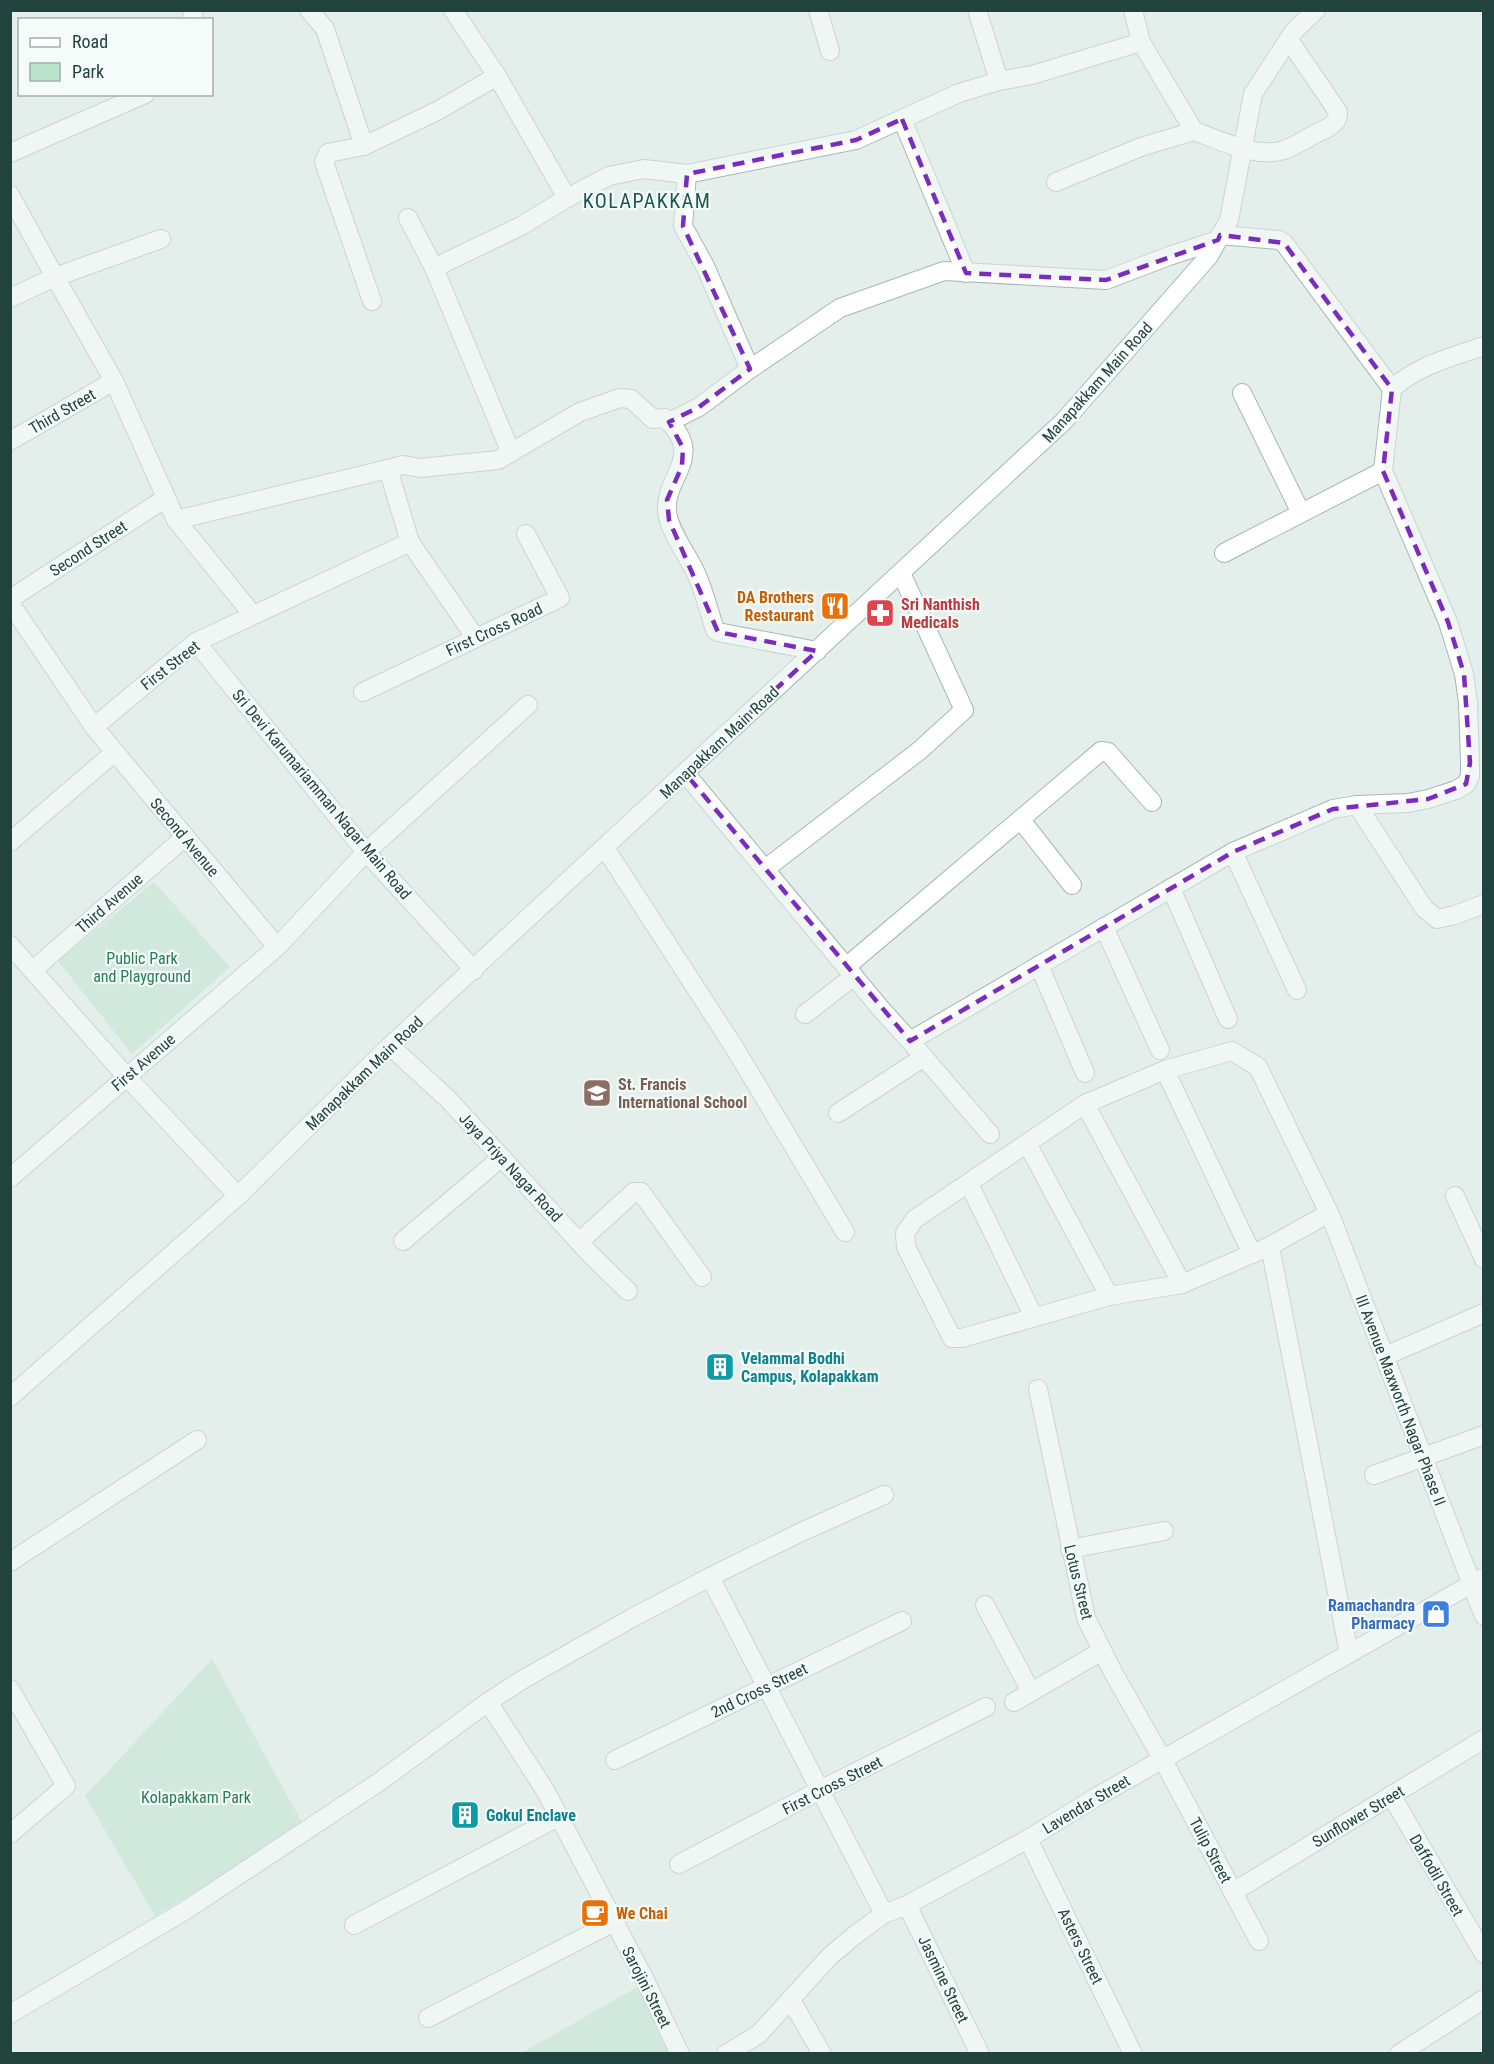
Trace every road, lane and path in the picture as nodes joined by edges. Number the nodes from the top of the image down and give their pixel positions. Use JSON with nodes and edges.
{"nodes":[{"id":1,"x":309,"y":10,"type":"edge"},
{"id":2,"x":453,"y":10,"type":"edge"},
{"id":3,"x":818,"y":10,"type":"edge"},
{"id":4,"x":976,"y":10,"type":"edge"},
{"id":5,"x":1133,"y":10,"type":"edge"},
{"id":6,"x":1316,"y":10,"type":"edge"},
{"id":7,"x":1288,"y":40,"type":"junction"},
{"id":8,"x":1141,"y":42,"type":"junction"},
{"id":9,"x":830,"y":51,"type":"dead end"},
{"id":10,"x":497,"y":76,"type":"junction"},
{"id":11,"x":999,"y":81,"type":"junction"},
{"id":12,"x":135,"y":96,"type":"edge"},
{"id":13,"x":106,"y":102,"type":"edge"},
{"id":14,"x":902,"y":119,"type":"junction"},
{"id":15,"x":1194,"y":131,"type":"junction"},
{"id":16,"x":364,"y":146,"type":"junction"},
{"id":17,"x":1243,"y":148,"type":"junction"},
{"id":18,"x":10,"y":153,"type":"edge"},
{"id":19,"x":687,"y":174,"type":"junction"},
{"id":20,"x":1056,"y":182,"type":"dead end"},
{"id":21,"x":10,"y":195,"type":"edge"},
{"id":22,"x":567,"y":198,"type":"junction"},
{"id":23,"x":408,"y":218,"type":"dead end"},
{"id":24,"x":1219,"y":238,"type":"junction"},
{"id":25,"x":161,"y":239,"type":"dead end"},
{"id":26,"x":434,"y":268,"type":"junction"},
{"id":27,"x":966,"y":273,"type":"junction"},
{"id":28,"x":55,"y":277,"type":"junction"},
{"id":29,"x":10,"y":298,"type":"edge"},
{"id":30,"x":372,"y":300,"type":"dead end"},
{"id":31,"x":1484,"y":346,"type":"edge"},
{"id":32,"x":750,"y":369,"type":"junction"},
{"id":33,"x":114,"y":381,"type":"junction"},
{"id":34,"x":1392,"y":389,"type":"junction"},
{"id":35,"x":1242,"y":393,"type":"dead end"},
{"id":36,"x":669,"y":422,"type":"junction"},
{"id":37,"x":10,"y":441,"type":"edge"},
{"id":38,"x":511,"y":453,"type":"junction"},
{"id":39,"x":388,"y":469,"type":"junction"},
{"id":40,"x":1383,"y":471,"type":"junction"},
{"id":41,"x":166,"y":498,"type":"junction"},
{"id":42,"x":1301,"y":513,"type":"junction"},
{"id":43,"x":176,"y":520,"type":"junction"},
{"id":44,"x":526,"y":534,"type":"dead end"},
{"id":45,"x":410,"y":542,"type":"junction"},
{"id":46,"x":1224,"y":553,"type":"dead end"},
{"id":47,"x":901,"y":573,"type":"junction"},
{"id":48,"x":10,"y":601,"type":"edge"},
{"id":49,"x":254,"y":615,"type":"junction"},
{"id":50,"x":475,"y":637,"type":"junction"},
{"id":51,"x":196,"y":642,"type":"junction"},
{"id":52,"x":817,"y":651,"type":"junction"},
{"id":53,"x":363,"y":692,"type":"dead end"},
{"id":54,"x":528,"y":705,"type":"dead end"},
{"id":55,"x":94,"y":727,"type":"junction"},
{"id":56,"x":115,"y":752,"type":"junction"},
{"id":57,"x":685,"y":773,"type":"junction"},
{"id":58,"x":1152,"y":802,"type":"dead end"},
{"id":59,"x":1357,"y":805,"type":"junction"},
{"id":60,"x":1021,"y":820,"type":"junction"},
{"id":61,"x":185,"y":837,"type":"junction"},
{"id":62,"x":10,"y":842,"type":"edge"},
{"id":63,"x":605,"y":848,"type":"junction"},
{"id":64,"x":366,"y":852,"type":"junction"},
{"id":65,"x":1233,"y":852,"type":"junction"},
{"id":66,"x":765,"y":869,"type":"junction"},
{"id":67,"x":1072,"y":885,"type":"dead end"},
{"id":68,"x":1172,"y":888,"type":"junction"},
{"id":69,"x":1484,"y":903,"type":"edge"},
{"id":70,"x":1104,"y":927,"type":"junction"},
{"id":71,"x":10,"y":945,"type":"edge"},
{"id":72,"x":277,"y":947,"type":"junction"},
{"id":73,"x":1039,"y":965,"type":"junction"},
{"id":74,"x":33,"y":970,"type":"junction"},
{"id":75,"x":474,"y":970,"type":"junction"},
{"id":76,"x":850,"y":971,"type":"junction"},
{"id":77,"x":1297,"y":990,"type":"dead end"},
{"id":78,"x":805,"y":1014,"type":"dead end"},
{"id":79,"x":1228,"y":1019,"type":"dead end"},
{"id":80,"x":910,"y":1041,"type":"junction"},
{"id":81,"x":390,"y":1046,"type":"junction"},
{"id":82,"x":1160,"y":1050,"type":"dead end"},
{"id":83,"x":924,"y":1057,"type":"junction"},
{"id":84,"x":1164,"y":1070,"type":"junction"},
{"id":85,"x":1085,"y":1073,"type":"dead end"},
{"id":86,"x":126,"y":1076,"type":"junction"},
{"id":87,"x":1085,"y":1104,"type":"junction"},
{"id":88,"x":838,"y":1113,"type":"dead end"},
{"id":89,"x":990,"y":1134,"type":"dead end"},
{"id":90,"x":1028,"y":1145,"type":"junction"},
{"id":91,"x":502,"y":1157,"type":"junction"},
{"id":92,"x":10,"y":1178,"type":"edge"},
{"id":93,"x":969,"y":1184,"type":"junction"},
{"id":94,"x":238,"y":1196,"type":"junction"},
{"id":95,"x":1455,"y":1196,"type":"dead end"},
{"id":96,"x":1330,"y":1215,"type":"junction"},
{"id":97,"x":845,"y":1232,"type":"dead end"},
{"id":98,"x":1479,"y":1234,"type":"edge"},
{"id":99,"x":403,"y":1241,"type":"dead end"},
{"id":100,"x":579,"y":1242,"type":"junction"},
{"id":101,"x":1270,"y":1246,"type":"junction"},
{"id":102,"x":1252,"y":1254,"type":"junction"},
{"id":103,"x":1484,"y":1259,"type":"edge"},
{"id":104,"x":702,"y":1277,"type":"dead end"},
{"id":105,"x":1182,"y":1284,"type":"junction"},
{"id":106,"x":628,"y":1291,"type":"dead end"},
{"id":107,"x":1109,"y":1296,"type":"junction"},
{"id":108,"x":1484,"y":1313,"type":"edge"},
{"id":109,"x":1034,"y":1317,"type":"junction"},
{"id":110,"x":1385,"y":1356,"type":"junction"},
{"id":111,"x":1038,"y":1389,"type":"dead end"},
{"id":112,"x":10,"y":1396,"type":"edge"},
{"id":113,"x":1484,"y":1435,"type":"edge"},
{"id":114,"x":196,"y":1440,"type":"dead end"},
{"id":115,"x":1423,"y":1457,"type":"junction"},
{"id":116,"x":1374,"y":1475,"type":"dead end"},
{"id":117,"x":884,"y":1495,"type":"dead end"},
{"id":118,"x":1164,"y":1531,"type":"dead end"},
{"id":119,"x":1070,"y":1549,"type":"junction"},
{"id":120,"x":10,"y":1562,"type":"edge"},
{"id":121,"x":710,"y":1577,"type":"junction"},
{"id":122,"x":1477,"y":1580,"type":"edge"},
{"id":123,"x":985,"y":1605,"type":"dead end"},
{"id":124,"x":1484,"y":1616,"type":"edge"},
{"id":125,"x":902,"y":1621,"type":"dead end"},
{"id":126,"x":1102,"y":1651,"type":"junction"},
{"id":127,"x":1349,"y":1654,"type":"junction"},
{"id":128,"x":765,"y":1687,"type":"junction"},
{"id":129,"x":10,"y":1689,"type":"edge"},
{"id":130,"x":1031,"y":1692,"type":"junction"},
{"id":131,"x":1014,"y":1701,"type":"dead end"},
{"id":132,"x":488,"y":1702,"type":"junction"},
{"id":133,"x":986,"y":1707,"type":"dead end"},
{"id":134,"x":1484,"y":1739,"type":"edge"},
{"id":135,"x":615,"y":1760,"type":"dead end"},
{"id":136,"x":1163,"y":1760,"type":"junction"},
{"id":137,"x":820,"y":1790,"type":"junction"},
{"id":138,"x":1391,"y":1796,"type":"junction"},
{"id":139,"x":558,"y":1817,"type":"junction"},
{"id":140,"x":10,"y":1834,"type":"edge"},
{"id":141,"x":1029,"y":1839,"type":"junction"},
{"id":142,"x":679,"y":1864,"type":"dead end"},
{"id":143,"x":1233,"y":1892,"type":"junction"},
{"id":144,"x":908,"y":1905,"type":"junction"},
{"id":145,"x":884,"y":1914,"type":"junction"},
{"id":146,"x":614,"y":1922,"type":"junction"},
{"id":147,"x":354,"y":1925,"type":"dead end"},
{"id":148,"x":1259,"y":1941,"type":"dead end"},
{"id":149,"x":1484,"y":1954,"type":"edge"},
{"id":150,"x":1484,"y":1999,"type":"edge"},
{"id":151,"x":791,"y":2000,"type":"junction"},
{"id":152,"x":10,"y":2013,"type":"edge"},
{"id":153,"x":428,"y":2018,"type":"dead end"},
{"id":154,"x":680,"y":2054,"type":"edge"},
{"id":155,"x":726,"y":2054,"type":"edge"},
{"id":156,"x":822,"y":2054,"type":"edge"},
{"id":157,"x":980,"y":2054,"type":"edge"},
{"id":158,"x":1133,"y":2054,"type":"edge"},
{"id":159,"x":1399,"y":2054,"type":"edge"}],
"edges":[{"from":1,"to":16,"type":"street"},
{"from":2,"to":10,"type":"street"},
{"from":3,"to":9,"type":"street"},
{"from":4,"to":11,"type":"street"},
{"from":5,"to":8,"type":"street"},
{"from":6,"to":7,"type":"street","name":"Manapakkam Main Road"},
{"from":7,"to":17,"type":"street","name":"Manapakkam Main Road"},
{"from":7,"to":17,"type":"street"},
{"from":8,"to":11,"type":"street"},
{"from":8,"to":15,"type":"street"},
{"from":10,"to":16,"type":"street"},
{"from":10,"to":22,"type":"street"},
{"from":11,"to":14,"type":"street"},
{"from":12,"to":13,"type":"street"},
{"from":13,"to":18,"type":"street"},
{"from":14,"to":19,"type":"street"},
{"from":14,"to":27,"type":"street"},
{"from":15,"to":17,"type":"street"},
{"from":15,"to":20,"type":"street"},
{"from":16,"to":30,"type":"street"},
{"from":17,"to":24,"type":"street","name":"Manapakkam Main Road"},
{"from":19,"to":22,"type":"street"},
{"from":19,"to":32,"type":"street"},
{"from":21,"to":28,"type":"street"},
{"from":22,"to":26,"type":"street"},
{"from":23,"to":26,"type":"street"},
{"from":24,"to":27,"type":"street"},
{"from":24,"to":34,"type":"street"},
{"from":24,"to":47,"type":"street","name":"Manapakkam Main Road"},
{"from":25,"to":28,"type":"street"},
{"from":26,"to":38,"type":"street"},
{"from":27,"to":32,"type":"street"},
{"from":28,"to":29,"type":"street"},
{"from":28,"to":33,"type":"street"},
{"from":31,"to":34,"type":"street"},
{"from":32,"to":36,"type":"street"},
{"from":33,"to":37,"type":"street","name":"Third Street"},
{"from":33,"to":41,"type":"street"},
{"from":34,"to":40,"type":"street"},
{"from":35,"to":42,"type":"street"},
{"from":36,"to":38,"type":"street"},
{"from":36,"to":52,"type":"street"},
{"from":38,"to":39,"type":"street"},
{"from":39,"to":43,"type":"street"},
{"from":39,"to":45,"type":"street"},
{"from":40,"to":42,"type":"street"},
{"from":40,"to":59,"type":"street"},
{"from":41,"to":43,"type":"street"},
{"from":41,"to":48,"type":"street","name":"Second Street"},
{"from":42,"to":46,"type":"street"},
{"from":43,"to":49,"type":"street"},
{"from":44,"to":50,"type":"street","name":"First Cross Road"},
{"from":45,"to":49,"type":"street","name":"First Street"},
{"from":45,"to":50,"type":"street"},
{"from":47,"to":52,"type":"street","name":"Manapakkam Main Road"},
{"from":47,"to":66,"type":"street"},
{"from":48,"to":55,"type":"street","name":"Second Avenue"},
{"from":49,"to":51,"type":"street","name":"First Street"},
{"from":50,"to":53,"type":"street","name":"First Cross Road"},
{"from":51,"to":55,"type":"street","name":"First Street"},
{"from":51,"to":64,"type":"street","name":"Sri Devi Karumariamman Nagar Main Road"},
{"from":52,"to":57,"type":"street","name":"Manapakkam Main Road"},
{"from":54,"to":64,"type":"street","name":"First Avenue"},
{"from":55,"to":56,"type":"street","name":"Second Avenue"},
{"from":56,"to":61,"type":"street","name":"Second Avenue"},
{"from":56,"to":62,"type":"street"},
{"from":57,"to":63,"type":"street","name":"Manapakkam Main Road"},
{"from":57,"to":66,"type":"street"},
{"from":58,"to":60,"type":"street"},
{"from":59,"to":65,"type":"street"},
{"from":59,"to":69,"type":"street"},
{"from":60,"to":67,"type":"street"},
{"from":60,"to":76,"type":"street"},
{"from":61,"to":72,"type":"street","name":"Second Avenue"},
{"from":61,"to":74,"type":"street","name":"Third Avenue"},
{"from":63,"to":75,"type":"street","name":"Manapakkam Main Road"},
{"from":63,"to":97,"type":"street"},
{"from":64,"to":72,"type":"street","name":"First Avenue"},
{"from":64,"to":75,"type":"street","name":"Sri Devi Karumariamman Nagar Main Road"},
{"from":65,"to":68,"type":"street"},
{"from":65,"to":77,"type":"street"},
{"from":66,"to":76,"type":"street"},
{"from":68,"to":70,"type":"street"},
{"from":68,"to":79,"type":"street"},
{"from":70,"to":73,"type":"street"},
{"from":70,"to":82,"type":"street"},
{"from":71,"to":74,"type":"street"},
{"from":72,"to":86,"type":"street","name":"First Avenue"},
{"from":73,"to":80,"type":"street"},
{"from":73,"to":85,"type":"street"},
{"from":74,"to":86,"type":"street"},
{"from":75,"to":81,"type":"street","name":"Manapakkam Main Road"},
{"from":76,"to":78,"type":"street"},
{"from":76,"to":80,"type":"street"},
{"from":80,"to":83,"type":"street"},
{"from":81,"to":91,"type":"street","name":"Jaya Priya Nagar Road"},
{"from":81,"to":94,"type":"street","name":"Manapakkam Main Road"},
{"from":83,"to":88,"type":"street"},
{"from":83,"to":89,"type":"street"},
{"from":84,"to":87,"type":"street","name":"III Avenue Maxworth Nagar Phase II"},
{"from":84,"to":96,"type":"street","name":"III Avenue Maxworth Nagar Phase II"},
{"from":84,"to":102,"type":"street"},
{"from":86,"to":92,"type":"street","name":"First Avenue"},
{"from":86,"to":94,"type":"street"},
{"from":87,"to":90,"type":"street","name":"III Avenue Maxworth Nagar Phase II"},
{"from":87,"to":105,"type":"street"},
{"from":90,"to":93,"type":"street","name":"III Avenue Maxworth Nagar Phase II"},
{"from":90,"to":107,"type":"street"},
{"from":91,"to":99,"type":"street"},
{"from":91,"to":100,"type":"street","name":"Jaya Priya Nagar Road"},
{"from":93,"to":109,"type":"street"},
{"from":93,"to":109,"type":"street","name":"III Avenue Maxworth Nagar Phase II"},
{"from":94,"to":112,"type":"street","name":"Manapakkam Main Road"},
{"from":95,"to":98,"type":"street"},
{"from":96,"to":101,"type":"street"},
{"from":96,"to":110,"type":"street","name":"III Avenue Maxworth Nagar Phase II"},
{"from":98,"to":103,"type":"street"},
{"from":100,"to":104,"type":"street"},
{"from":100,"to":106,"type":"street","name":"Jaya Priya Nagar Road"},
{"from":101,"to":102,"type":"street"},
{"from":101,"to":127,"type":"street"},
{"from":102,"to":105,"type":"street"},
{"from":105,"to":107,"type":"street"},
{"from":107,"to":109,"type":"street"},
{"from":108,"to":110,"type":"street"},
{"from":110,"to":115,"type":"street","name":"III Avenue Maxworth Nagar Phase II"},
{"from":111,"to":119,"type":"street","name":"Lotus Street"},
{"from":113,"to":115,"type":"street"},
{"from":114,"to":120,"type":"street"},
{"from":115,"to":116,"type":"street"},
{"from":115,"to":122,"type":"street","name":"III Avenue Maxworth Nagar Phase II"},
{"from":117,"to":121,"type":"street"},
{"from":118,"to":119,"type":"street"},
{"from":119,"to":126,"type":"street","name":"Lotus Street"},
{"from":121,"to":128,"type":"street"},
{"from":121,"to":132,"type":"street"},
{"from":122,"to":124,"type":"street","name":"III Avenue Maxworth Nagar Phase II"},
{"from":122,"to":127,"type":"street","name":"Lavendar Street"},
{"from":123,"to":130,"type":"street"},
{"from":125,"to":128,"type":"street","name":"2nd Cross Street"},
{"from":126,"to":130,"type":"street"},
{"from":126,"to":136,"type":"street","name":"Lotus Street"},
{"from":127,"to":136,"type":"street","name":"Lavendar Street"},
{"from":128,"to":135,"type":"street","name":"2nd Cross Street"},
{"from":128,"to":137,"type":"street"},
{"from":129,"to":140,"type":"street"},
{"from":130,"to":131,"type":"street"},
{"from":132,"to":139,"type":"street","name":"Sarojini Street"},
{"from":132,"to":152,"type":"street"},
{"from":133,"to":137,"type":"street","name":"First Cross Street"},
{"from":134,"to":138,"type":"street","name":"Sunflower Street"},
{"from":136,"to":141,"type":"street","name":"Lavendar Street"},
{"from":136,"to":143,"type":"street","name":"Tulip Street"},
{"from":137,"to":142,"type":"street","name":"First Cross Street"},
{"from":137,"to":145,"type":"street"},
{"from":138,"to":143,"type":"street","name":"Sunflower Street"},
{"from":138,"to":149,"type":"street","name":"Daffodil Street"},
{"from":139,"to":146,"type":"street","name":"Sarojini Street"},
{"from":139,"to":147,"type":"street"},
{"from":141,"to":144,"type":"street","name":"Lavendar Street"},
{"from":141,"to":158,"type":"street","name":"Asters Street"},
{"from":143,"to":148,"type":"street","name":"Tulip Street"},
{"from":144,"to":145,"type":"street","name":"Lavendar Street"},
{"from":144,"to":157,"type":"street","name":"Jasmine Street"},
{"from":145,"to":151,"type":"street","name":"Lavendar Street"},
{"from":146,"to":153,"type":"street"},
{"from":146,"to":154,"type":"street","name":"Sarojini Street"},
{"from":150,"to":159,"type":"street"},
{"from":151,"to":155,"type":"street","name":"Lavendar Street"},
{"from":151,"to":156,"type":"street"}]}
